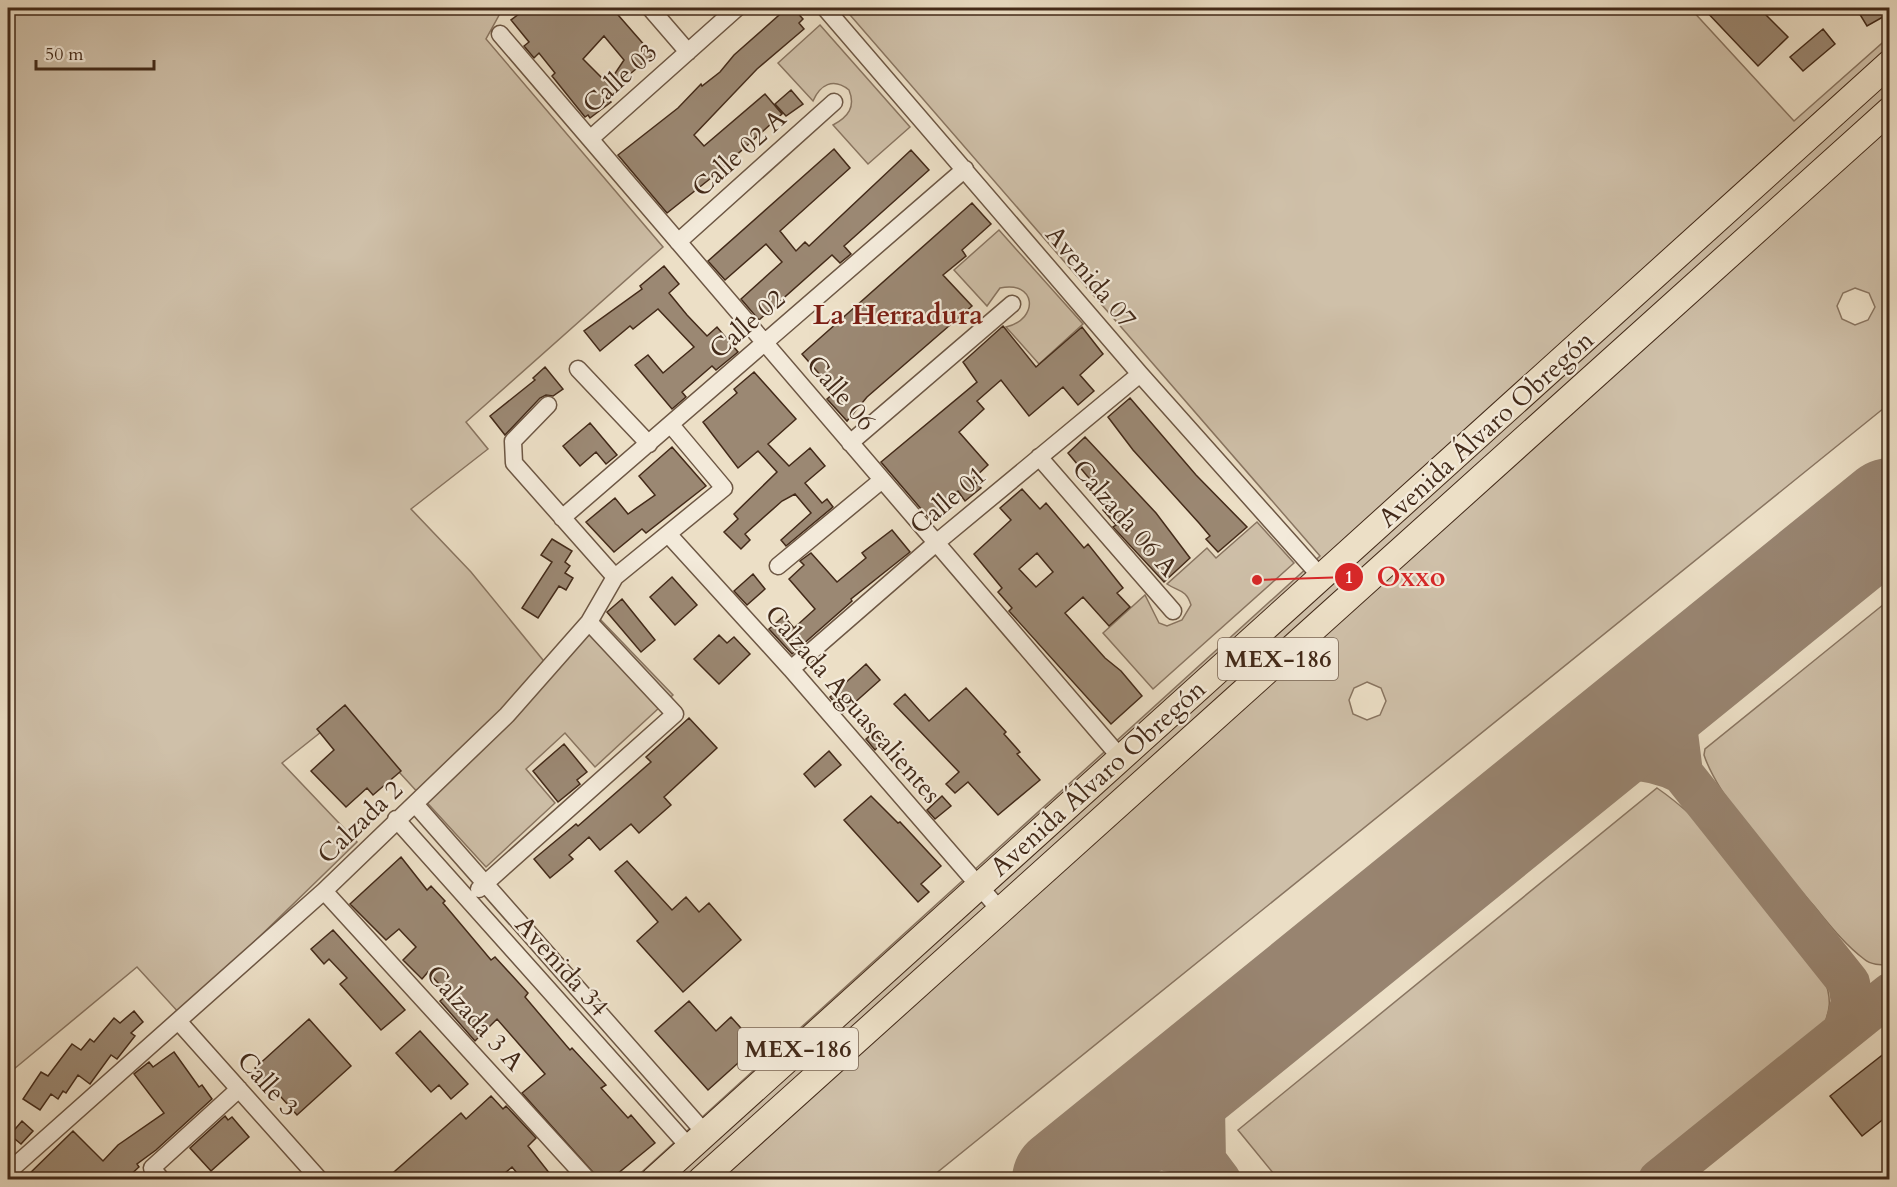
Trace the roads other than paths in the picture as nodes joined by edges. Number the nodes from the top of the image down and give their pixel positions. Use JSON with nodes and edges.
{"nodes":[{"id":1,"x":650,"y":8,"type":"edge"},
{"id":2,"x":737,"y":8,"type":"edge"},
{"id":3,"x":825,"y":8,"type":"edge"},
{"id":4,"x":500,"y":34,"type":"dead end"},
{"id":5,"x":688,"y":52,"type":"junction"},
{"id":6,"x":1890,"y":63,"type":"edge"},
{"id":7,"x":834,"y":102,"type":"dead end"},
{"id":8,"x":1890,"y":110,"type":"edge"},
{"id":9,"x":590,"y":139,"type":"junction"},
{"id":10,"x":965,"y":169,"type":"junction"},
{"id":11,"x":678,"y":242,"type":"junction"},
{"id":12,"x":1012,"y":304,"type":"dead end"},
{"id":13,"x":765,"y":343,"type":"junction"},
{"id":14,"x":578,"y":369,"type":"dead end"},
{"id":15,"x":1140,"y":374,"type":"junction"},
{"id":16,"x":548,"y":405,"type":"dead end"},
{"id":17,"x":671,"y":425,"type":"junction"},
{"id":18,"x":850,"y":443,"type":"junction"},
{"id":19,"x":649,"y":444,"type":"junction"},
{"id":20,"x":1039,"y":458,"type":"junction"},
{"id":21,"x":882,"y":480,"type":"junction"},
{"id":22,"x":562,"y":518,"type":"junction"},
{"id":23,"x":668,"y":534,"type":"junction"},
{"id":24,"x":936,"y":543,"type":"junction"},
{"id":25,"x":778,"y":566,"type":"dead end"},
{"id":26,"x":615,"y":577,"type":"junction"},
{"id":27,"x":1322,"y":578,"type":"junction"},
{"id":28,"x":1173,"y":611,"type":"dead end"},
{"id":29,"x":590,"y":622,"type":"junction"},
{"id":30,"x":791,"y":669,"type":"junction"},
{"id":31,"x":1120,"y":757,"type":"junction"},
{"id":32,"x":415,"y":804,"type":"junction"},
{"id":33,"x":396,"y":819,"type":"junction"},
{"id":34,"x":485,"y":883,"type":"junction"},
{"id":35,"x":978,"y":885,"type":"junction"},
{"id":36,"x":324,"y":891,"type":"junction"},
{"id":37,"x":468,"y":899,"type":"junction"},
{"id":38,"x":999,"y":909,"type":"junction"},
{"id":39,"x":179,"y":1022,"type":"junction"},
{"id":40,"x":618,"y":1034,"type":"junction"},
{"id":41,"x":602,"y":1049,"type":"junction"},
{"id":42,"x":239,"y":1089,"type":"junction"},
{"id":43,"x":698,"y":1140,"type":"junction"},
{"id":44,"x":8,"y":1172,"type":"edge"},
{"id":45,"x":157,"y":1174,"type":"edge"},
{"id":46,"x":320,"y":1179,"type":"edge"},
{"id":47,"x":588,"y":1179,"type":"edge"},
{"id":48,"x":654,"y":1179,"type":"edge"},
{"id":49,"x":700,"y":1179,"type":"edge"}],
"edges":[{"from":1,"to":5,"type":"street"},
{"from":2,"to":5,"type":"street","name":"Calle 03"},
{"from":3,"to":10,"type":"street","name":"Avenida 07"},
{"from":4,"to":9,"type":"street","name":"Calle 06"},
{"from":5,"to":9,"type":"street","name":"Calle 03"},
{"from":6,"to":27,"type":"main road","name":"Avenida Álvaro Obregón","number":"MEX-186"},
{"from":7,"to":11,"type":"street","name":"Calle 02 A"},
{"from":8,"to":38,"type":"main road","name":"Avenida Álvaro Obregón","number":"MEX-186"},
{"from":9,"to":11,"type":"street","name":"Calle 06"},
{"from":10,"to":13,"type":"street","name":"Calle 02"},
{"from":10,"to":15,"type":"street","name":"Avenida 07"},
{"from":11,"to":13,"type":"street","name":"Calle 06"},
{"from":12,"to":18,"type":"street"},
{"from":13,"to":17,"type":"street","name":"Calle 02"},
{"from":13,"to":18,"type":"street","name":"Calle 06"},
{"from":14,"to":19,"type":"street"},
{"from":15,"to":20,"type":"street","name":"Calle 01"},
{"from":15,"to":27,"type":"street","name":"Avenida 07"},
{"from":16,"to":22,"type":"street"},
{"from":17,"to":19,"type":"street","name":"Calle 02"},
{"from":17,"to":23,"type":"street","name":"Calzada 2"},
{"from":18,"to":21,"type":"street","name":"Calle 06"},
{"from":19,"to":22,"type":"street","name":"Calle 02"},
{"from":20,"to":24,"type":"street","name":"Calle 01"},
{"from":20,"to":28,"type":"street","name":"Calzada 06 A"},
{"from":21,"to":24,"type":"street","name":"Calle 06"},
{"from":21,"to":25,"type":"street"},
{"from":22,"to":26,"type":"street"},
{"from":23,"to":26,"type":"street","name":"Calzada 2"},
{"from":23,"to":30,"type":"street","name":"Calzada Aguascalientes"},
{"from":24,"to":30,"type":"street","name":"Calle 01"},
{"from":24,"to":31,"type":"street","name":"Calle 06"},
{"from":26,"to":29,"type":"street","name":"Calzada 2"},
{"from":27,"to":31,"type":"main road","name":"Avenida Álvaro Obregón","number":"MEX-186"},
{"from":29,"to":32,"type":"street","name":"Calzada 2"},
{"from":29,"to":34,"type":"street"},
{"from":30,"to":35,"type":"street","name":"Calzada Aguascalientes"},
{"from":31,"to":35,"type":"main road","name":"Avenida Álvaro Obregón","number":"MEX-186"},
{"from":32,"to":33,"type":"street","name":"Calzada 2"},
{"from":32,"to":34,"type":"street","name":"Avenida 34"},
{"from":33,"to":36,"type":"street","name":"Calzada 2"},
{"from":33,"to":37,"type":"street","name":"Avenida 34"},
{"from":34,"to":37,"type":"street"},
{"from":34,"to":40,"type":"street","name":"Avenida 34"},
{"from":35,"to":38,"type":"street","name":"Calzada Aguascalientes"},
{"from":35,"to":43,"type":"main road","name":"Avenida Álvaro Obregón","number":"MEX-186"},
{"from":36,"to":39,"type":"street","name":"Calzada 2"},
{"from":36,"to":47,"type":"street","name":"Calzada 3 A"},
{"from":37,"to":41,"type":"street","name":"Avenida 34"},
{"from":38,"to":49,"type":"main road","name":"Avenida Álvaro Obregón","number":"MEX-186"},
{"from":39,"to":42,"type":"street","name":"Calle 3"},
{"from":39,"to":44,"type":"street","name":"Calzada 2"},
{"from":40,"to":41,"type":"street"},
{"from":40,"to":43,"type":"street","name":"Avenida 34"},
{"from":41,"to":43,"type":"street","name":"Avenida 34"},
{"from":42,"to":45,"type":"street"},
{"from":42,"to":46,"type":"street","name":"Calle 3"},
{"from":43,"to":48,"type":"main road","name":"Avenida Álvaro Obregón","number":"MEX-186"}]}
